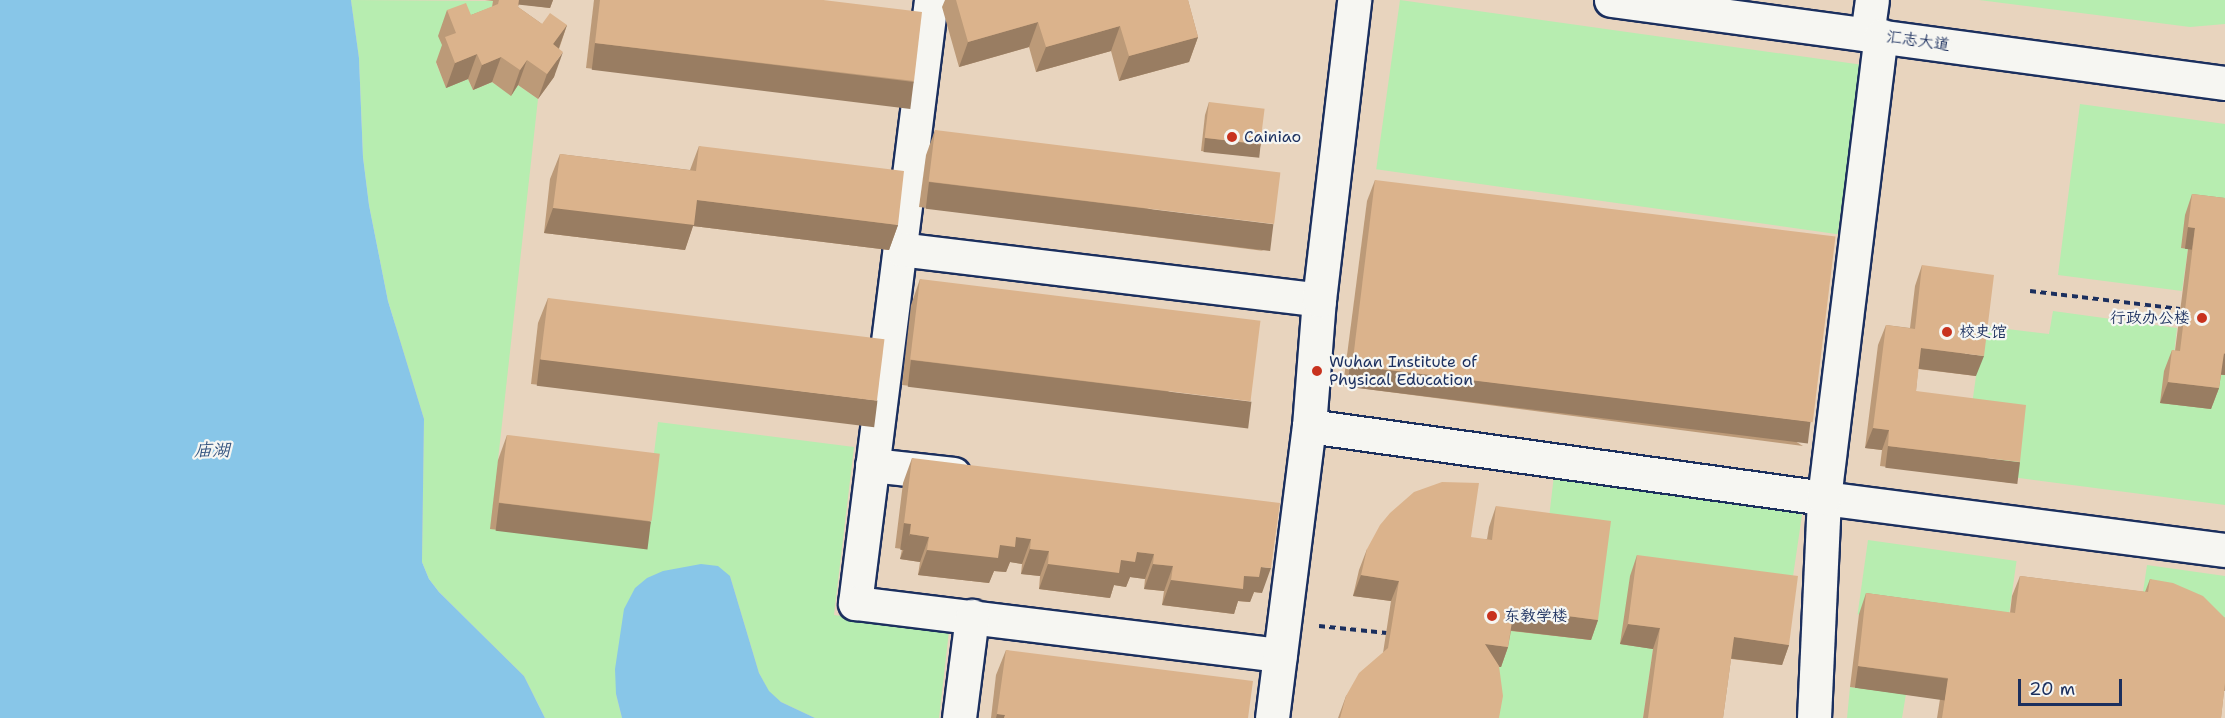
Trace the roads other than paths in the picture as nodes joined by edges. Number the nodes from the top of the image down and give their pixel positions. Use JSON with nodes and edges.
{"nodes":[{"id":1,"x":931,"y":0,"type":"edge"},
{"id":2,"x":1354,"y":0,"type":"edge"},
{"id":3,"x":1611,"y":0,"type":"edge"},
{"id":4,"x":1872,"y":0,"type":"edge"},
{"id":5,"x":1874,"y":36,"type":"junction"},
{"id":6,"x":2225,"y":83,"type":"edge"},
{"id":7,"x":900,"y":249,"type":"junction"},
{"id":8,"x":1319,"y":300,"type":"junction"},
{"id":9,"x":1310,"y":426,"type":"junction"},
{"id":10,"x":872,"y":465,"type":"junction"},
{"id":11,"x":989,"y":479,"type":"edge"},
{"id":12,"x":1824,"y":498,"type":"junction"},
{"id":13,"x":1266,"y":511,"type":"edge"},
{"id":14,"x":1298,"y":515,"type":"junction"},
{"id":15,"x":2225,"y":550,"type":"edge"},
{"id":16,"x":972,"y":616,"type":"junction"},
{"id":17,"x":1280,"y":655,"type":"junction"},
{"id":18,"x":959,"y":718,"type":"edge"},
{"id":19,"x":1272,"y":718,"type":"edge"},
{"id":20,"x":1814,"y":718,"type":"edge"}],
"edges":[{"from":1,"to":7,"type":"street"},
{"from":2,"to":8,"type":"street"},
{"from":3,"to":5,"type":"street","name":"汇志大道"},
{"from":4,"to":5,"type":"street"},
{"from":5,"to":6,"type":"street","name":"汇志大道"},
{"from":5,"to":12,"type":"street"},
{"from":7,"to":8,"type":"street"},
{"from":7,"to":10,"type":"street"},
{"from":8,"to":9,"type":"street"},
{"from":9,"to":12,"type":"street"},
{"from":9,"to":14,"type":"street"},
{"from":10,"to":11,"type":"street"},
{"from":10,"to":16,"type":"street"},
{"from":12,"to":15,"type":"street"},
{"from":12,"to":20,"type":"street"},
{"from":13,"to":14,"type":"street"},
{"from":14,"to":17,"type":"street"},
{"from":16,"to":17,"type":"street"},
{"from":16,"to":18,"type":"street"},
{"from":17,"to":19,"type":"street"}]}
